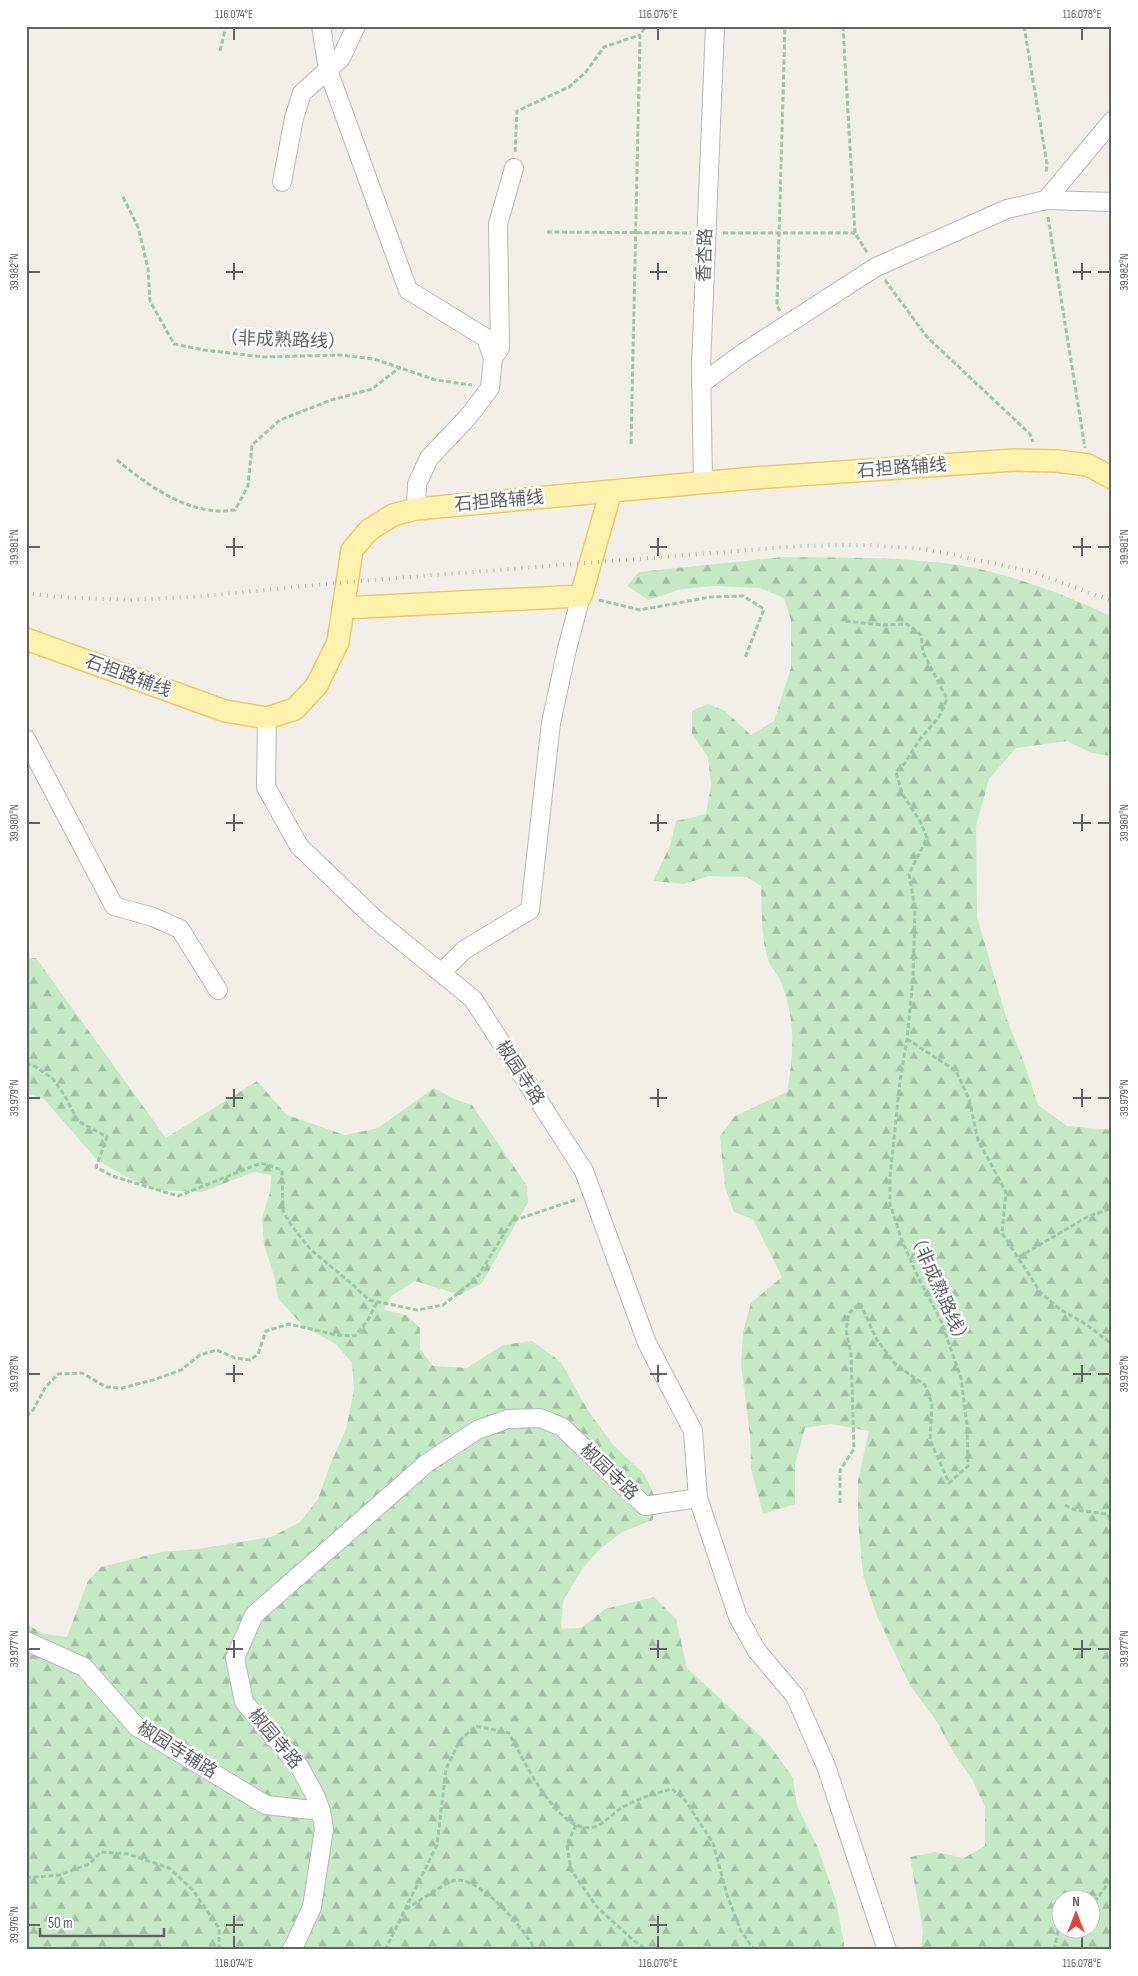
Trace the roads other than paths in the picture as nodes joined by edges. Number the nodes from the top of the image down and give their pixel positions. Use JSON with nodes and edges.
{"nodes":[{"id":1,"x":321,"y":26,"type":"edge"},
{"id":2,"x":356,"y":26,"type":"edge"},
{"id":3,"x":715,"y":26,"type":"edge"},
{"id":4,"x":328,"y":70,"type":"junction"},
{"id":5,"x":1112,"y":121,"type":"edge"},
{"id":6,"x":514,"y":168,"type":"road end"},
{"id":7,"x":282,"y":182,"type":"dead end"},
{"id":8,"x":1046,"y":200,"type":"junction"},
{"id":9,"x":1112,"y":202,"type":"edge"},
{"id":10,"x":492,"y":358,"type":"junction"},
{"id":11,"x":701,"y":384,"type":"junction"},
{"id":12,"x":1112,"y":478,"type":"edge"},
{"id":13,"x":702,"y":483,"type":"junction"},
{"id":14,"x":611,"y":491,"type":"junction"},
{"id":15,"x":416,"y":509,"type":"junction"},
{"id":16,"x":581,"y":596,"type":"junction"},
{"id":17,"x":343,"y":608,"type":"junction"},
{"id":18,"x":26,"y":639,"type":"edge"},
{"id":19,"x":267,"y":718,"type":"junction"},
{"id":20,"x":26,"y":739,"type":"edge"},
{"id":21,"x":441,"y":973,"type":"junction"},
{"id":22,"x":218,"y":990,"type":"dead end"},
{"id":23,"x":698,"y":1498,"type":"junction"},
{"id":24,"x":26,"y":1641,"type":"edge"},
{"id":25,"x":321,"y":1810,"type":"junction"},
{"id":26,"x":290,"y":1950,"type":"edge"},
{"id":27,"x":887,"y":1950,"type":"edge"}],
"edges":[{"from":1,"to":4,"type":"street"},
{"from":2,"to":4,"type":"street"},
{"from":3,"to":11,"type":"street","name":"香杏路"},
{"from":4,"to":7,"type":"street"},
{"from":4,"to":10,"type":"street"},
{"from":5,"to":8,"type":"street"},
{"from":6,"to":10,"type":"street"},
{"from":8,"to":9,"type":"street"},
{"from":8,"to":11,"type":"street"},
{"from":10,"to":15,"type":"street"},
{"from":11,"to":13,"type":"street","name":"香杏路"},
{"from":12,"to":13,"type":"main road","name":"石担路辅线"},
{"from":13,"to":14,"type":"main road","name":"石担路辅线"},
{"from":14,"to":15,"type":"main road","name":"石担路辅线"},
{"from":14,"to":16,"type":"main road"},
{"from":15,"to":17,"type":"main road","name":"石担路辅线"},
{"from":16,"to":17,"type":"main road"},
{"from":16,"to":21,"type":"street"},
{"from":17,"to":19,"type":"main road","name":"石担路辅线"},
{"from":18,"to":19,"type":"main road","name":"石担路辅线"},
{"from":19,"to":21,"type":"street","name":"椒园寺路"},
{"from":20,"to":22,"type":"street"},
{"from":21,"to":23,"type":"street","name":"椒园寺路"},
{"from":23,"to":25,"type":"street","name":"椒园寺路"},
{"from":23,"to":27,"type":"street"},
{"from":24,"to":25,"type":"street","name":"椒园寺辅路"},
{"from":25,"to":26,"type":"street","name":"椒园寺路"}]}
